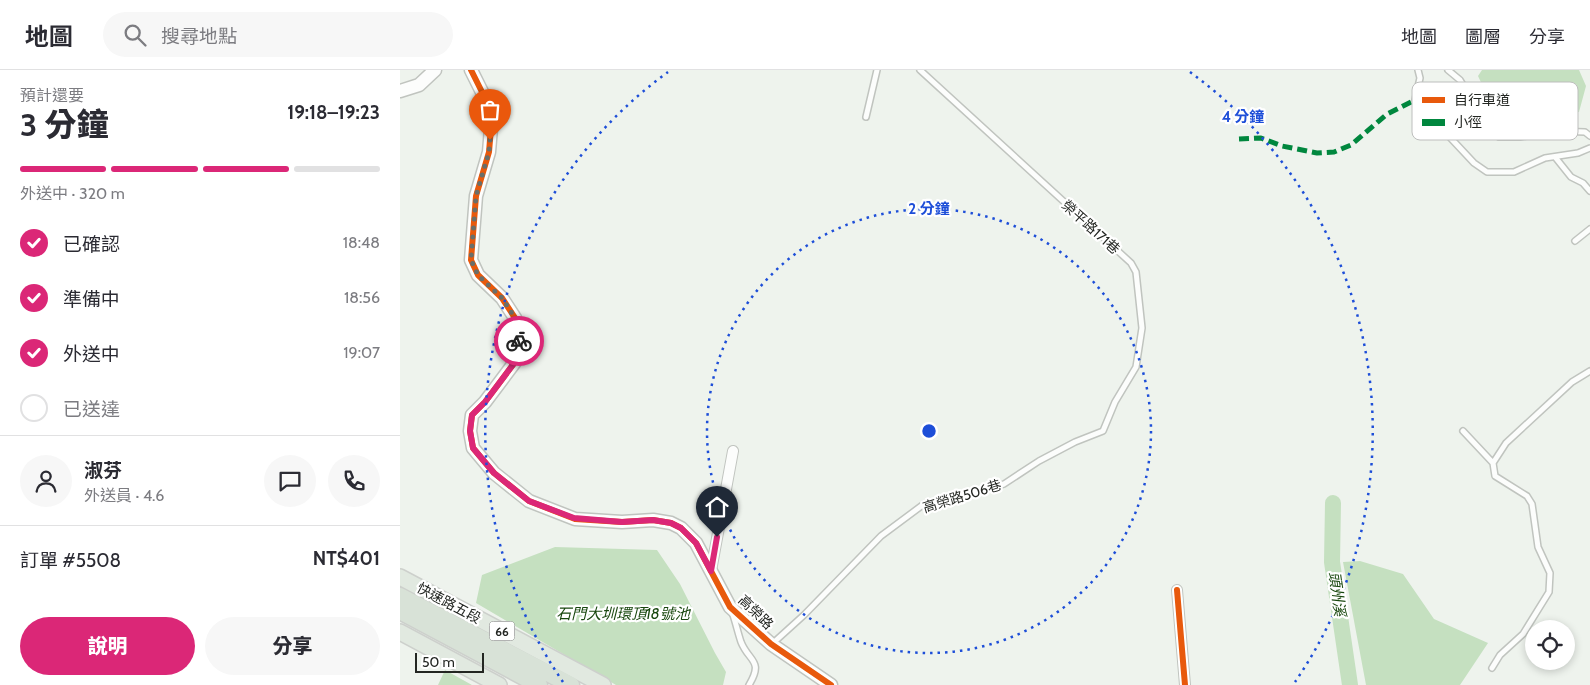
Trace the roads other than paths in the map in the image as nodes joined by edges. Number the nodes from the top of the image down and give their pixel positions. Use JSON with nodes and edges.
{"nodes":[{"id":1,"x":435,"y":70,"type":"edge"},
{"id":2,"x":471,"y":70,"type":"edge"},
{"id":3,"x":877,"y":70,"type":"edge"},
{"id":4,"x":920,"y":70,"type":"edge"},
{"id":5,"x":1448,"y":70,"type":"edge"},
{"id":6,"x":1461,"y":82,"type":"edge"},
{"id":7,"x":400,"y":91,"type":"edge"},
{"id":8,"x":866,"y":117,"type":"dead end"},
{"id":9,"x":1578,"y":132,"type":"edge"},
{"id":10,"x":1590,"y":136,"type":"edge"},
{"id":11,"x":1453,"y":140,"type":"edge"},
{"id":12,"x":1590,"y":148,"type":"edge"},
{"id":13,"x":1555,"y":157,"type":"junction"},
{"id":14,"x":1590,"y":191,"type":"edge"},
{"id":15,"x":1590,"y":229,"type":"edge"},
{"id":16,"x":1575,"y":241,"type":"dead end"},
{"id":17,"x":1590,"y":371,"type":"edge"},
{"id":18,"x":1103,"y":431,"type":"joint"},
{"id":19,"x":1463,"y":431,"type":"dead end"},
{"id":20,"x":733,"y":451,"type":"dead end"},
{"id":21,"x":1493,"y":463,"type":"junction"},
{"id":22,"x":711,"y":571,"type":"junction"},
{"id":23,"x":400,"y":577,"type":"edge"},
{"id":24,"x":1177,"y":590,"type":"dead end"},
{"id":25,"x":400,"y":596,"type":"edge"},
{"id":26,"x":730,"y":606,"type":"junction"},
{"id":27,"x":400,"y":612,"type":"edge"},
{"id":28,"x":400,"y":632,"type":"edge"},
{"id":29,"x":772,"y":644,"type":"junction"},
{"id":30,"x":1492,"y":668,"type":"dead end"},
{"id":31,"x":499,"y":685,"type":"edge"},
{"id":32,"x":539,"y":685,"type":"edge"},
{"id":33,"x":570,"y":685,"type":"edge"},
{"id":34,"x":603,"y":685,"type":"edge"},
{"id":35,"x":749,"y":685,"type":"edge"},
{"id":36,"x":831,"y":685,"type":"edge"},
{"id":37,"x":1185,"y":685,"type":"edge"}],
"edges":[{"from":1,"to":7,"type":"street"},
{"from":2,"to":22,"type":"street","name":"高榮路"},
{"from":3,"to":8,"type":"lane"},
{"from":4,"to":18,"type":"lane","name":"榮平路171巷"},
{"from":5,"to":6,"type":"lane"},
{"from":9,"to":10,"type":"lane"},
{"from":11,"to":13,"type":"lane"},
{"from":12,"to":13,"type":"lane"},
{"from":13,"to":14,"type":"lane"},
{"from":15,"to":16,"type":"lane"},
{"from":17,"to":21,"type":"lane"},
{"from":18,"to":29,"type":"lane","name":"高榮路506巷"},
{"from":19,"to":21,"type":"lane"},
{"from":20,"to":22,"type":"street"},
{"from":21,"to":30,"type":"lane"},
{"from":22,"to":26,"type":"street","name":"高榮路"},
{"from":23,"to":34,"type":"main road","name":"快速路五段","number":"66"},
{"from":24,"to":37,"type":"street"},
{"from":25,"to":33,"type":"highway","number":"66"},
{"from":26,"to":29,"type":"street","name":"高榮路"},
{"from":26,"to":35,"type":"lane"},
{"from":27,"to":32,"type":"highway","number":"66"},
{"from":28,"to":31,"type":"main road"},
{"from":29,"to":36,"type":"street","name":"高榮路"}]}
